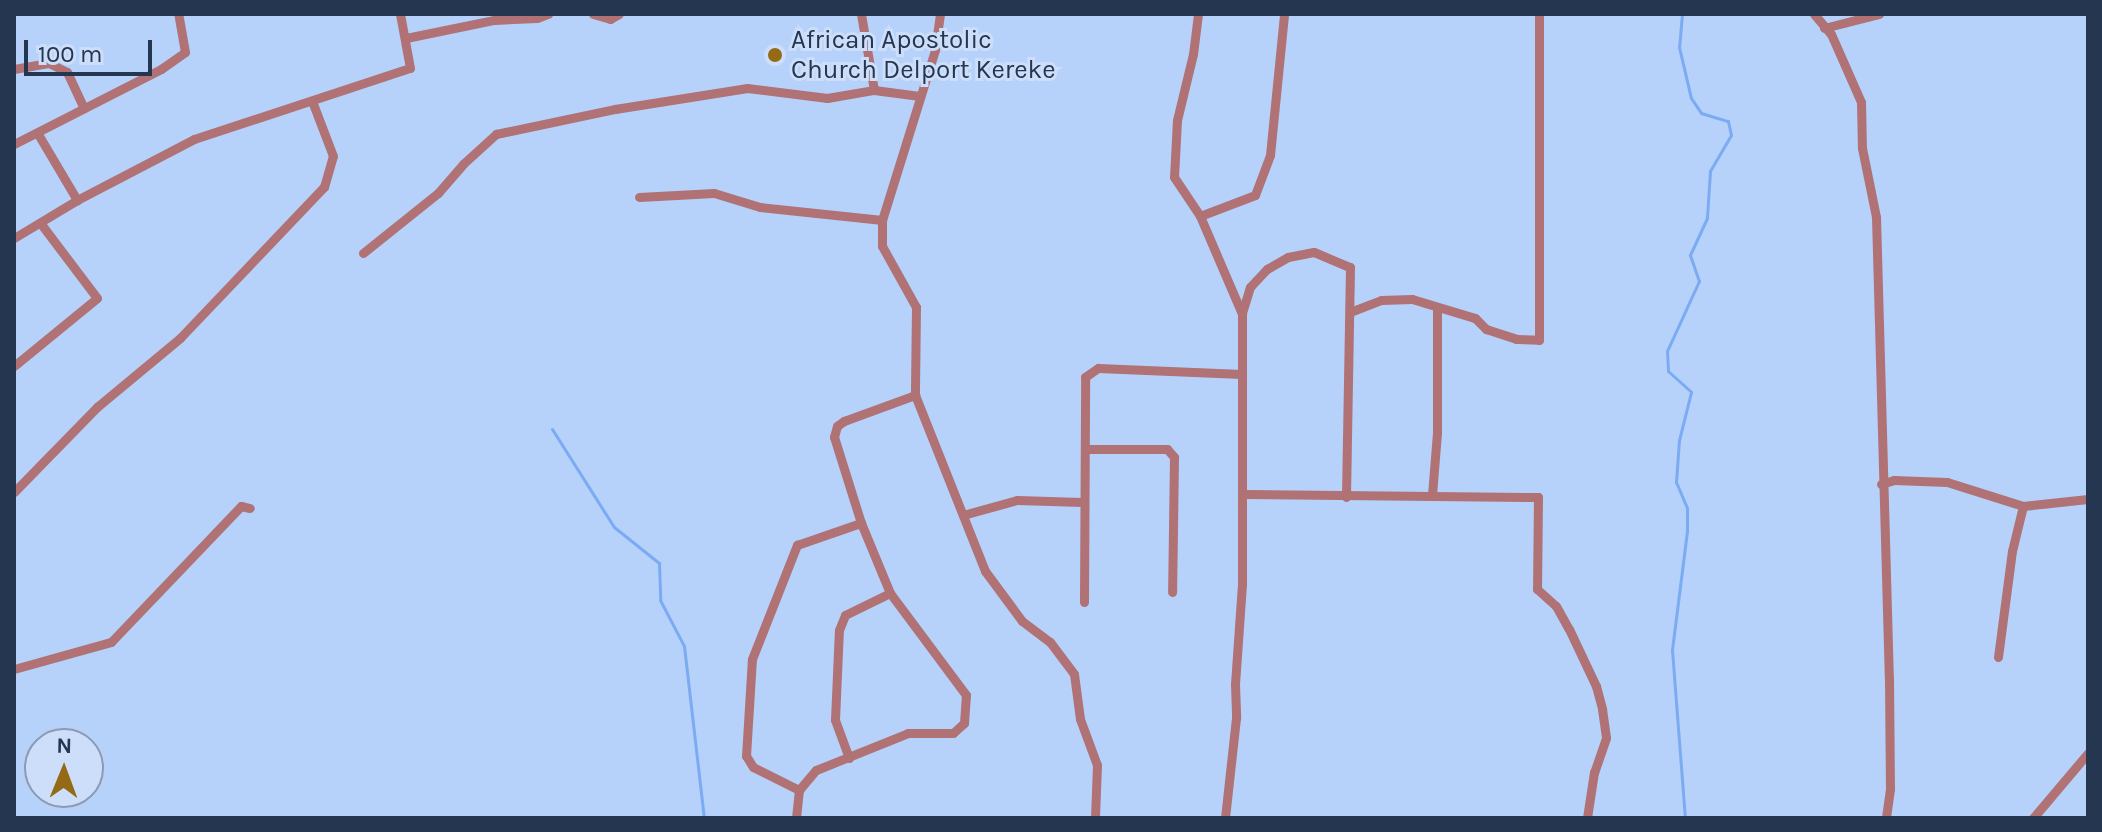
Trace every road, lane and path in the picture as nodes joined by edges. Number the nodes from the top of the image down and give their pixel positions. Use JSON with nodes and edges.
{"nodes":[{"id":1,"x":178,"y":14,"type":"edge"},
{"id":2,"x":400,"y":14,"type":"edge"},
{"id":3,"x":548,"y":14,"type":"edge"},
{"id":4,"x":593,"y":14,"type":"edge"},
{"id":5,"x":619,"y":14,"type":"edge"},
{"id":6,"x":861,"y":14,"type":"edge"},
{"id":7,"x":940,"y":14,"type":"edge"},
{"id":8,"x":1198,"y":14,"type":"edge"},
{"id":9,"x":1284,"y":14,"type":"edge"},
{"id":10,"x":1539,"y":14,"type":"edge"},
{"id":11,"x":1814,"y":14,"type":"edge"},
{"id":12,"x":1879,"y":14,"type":"edge"},
{"id":13,"x":1824,"y":28,"type":"junction"},
{"id":14,"x":406,"y":38,"type":"junction"},
{"id":15,"x":14,"y":69,"type":"edge"},
{"id":16,"x":874,"y":90,"type":"junction"},
{"id":17,"x":920,"y":96,"type":"junction"},
{"id":18,"x":312,"y":101,"type":"junction"},
{"id":19,"x":84,"y":108,"type":"junction"},
{"id":20,"x":38,"y":134,"type":"junction"},
{"id":21,"x":14,"y":144,"type":"edge"},
{"id":22,"x":639,"y":197,"type":"dead end"},
{"id":23,"x":77,"y":200,"type":"junction"},
{"id":24,"x":1200,"y":216,"type":"junction"},
{"id":25,"x":882,"y":220,"type":"junction"},
{"id":26,"x":41,"y":224,"type":"junction"},
{"id":27,"x":14,"y":238,"type":"edge"},
{"id":28,"x":363,"y":253,"type":"dead end"},
{"id":29,"x":1437,"y":308,"type":"junction"},
{"id":30,"x":1350,"y":312,"type":"junction"},
{"id":31,"x":1242,"y":314,"type":"junction"},
{"id":32,"x":14,"y":366,"type":"edge"},
{"id":33,"x":1242,"y":374,"type":"junction"},
{"id":34,"x":915,"y":395,"type":"junction"},
{"id":35,"x":1085,"y":449,"type":"junction"},
{"id":36,"x":1881,"y":484,"type":"junction"},
{"id":37,"x":14,"y":492,"type":"edge"},
{"id":38,"x":1243,"y":494,"type":"junction"},
{"id":39,"x":1432,"y":495,"type":"junction"},
{"id":40,"x":1346,"y":497,"type":"junction"},
{"id":41,"x":2088,"y":499,"type":"edge"},
{"id":42,"x":1082,"y":502,"type":"junction"},
{"id":43,"x":2023,"y":506,"type":"junction"},
{"id":44,"x":250,"y":508,"type":"dead end"},
{"id":45,"x":963,"y":515,"type":"junction"},
{"id":46,"x":861,"y":523,"type":"junction"},
{"id":47,"x":1172,"y":592,"type":"dead end"},
{"id":48,"x":890,"y":593,"type":"junction"},
{"id":49,"x":1084,"y":602,"type":"dead end"},
{"id":50,"x":1998,"y":657,"type":"dead end"},
{"id":51,"x":14,"y":669,"type":"edge"},
{"id":52,"x":2088,"y":753,"type":"edge"},
{"id":53,"x":849,"y":758,"type":"junction"},
{"id":54,"x":799,"y":790,"type":"junction"},
{"id":55,"x":796,"y":818,"type":"edge"},
{"id":56,"x":1095,"y":818,"type":"edge"},
{"id":57,"x":1225,"y":818,"type":"edge"},
{"id":58,"x":1587,"y":818,"type":"edge"},
{"id":59,"x":1886,"y":818,"type":"edge"},
{"id":60,"x":2033,"y":818,"type":"edge"}],
"edges":[{"from":1,"to":19,"type":"street"},
{"from":2,"to":14,"type":"street"},
{"from":3,"to":14,"type":"street"},
{"from":4,"to":5,"type":"street"},
{"from":6,"to":16,"type":"street"},
{"from":7,"to":17,"type":"street"},
{"from":8,"to":24,"type":"street"},
{"from":9,"to":24,"type":"street"},
{"from":10,"to":29,"type":"street"},
{"from":11,"to":13,"type":"street"},
{"from":12,"to":13,"type":"street"},
{"from":13,"to":36,"type":"street"},
{"from":14,"to":18,"type":"street"},
{"from":15,"to":19,"type":"street"},
{"from":16,"to":17,"type":"street"},
{"from":16,"to":28,"type":"street"},
{"from":17,"to":25,"type":"street"},
{"from":18,"to":23,"type":"street"},
{"from":18,"to":37,"type":"street"},
{"from":19,"to":20,"type":"street"},
{"from":20,"to":21,"type":"street"},
{"from":20,"to":23,"type":"street"},
{"from":22,"to":25,"type":"street"},
{"from":23,"to":26,"type":"street"},
{"from":24,"to":31,"type":"street"},
{"from":25,"to":34,"type":"street"},
{"from":26,"to":27,"type":"street"},
{"from":26,"to":32,"type":"street"},
{"from":29,"to":30,"type":"street"},
{"from":29,"to":39,"type":"street"},
{"from":30,"to":31,"type":"street"},
{"from":30,"to":40,"type":"street"},
{"from":31,"to":33,"type":"street"},
{"from":33,"to":35,"type":"street"},
{"from":33,"to":38,"type":"street"},
{"from":34,"to":45,"type":"street"},
{"from":34,"to":46,"type":"street"},
{"from":35,"to":42,"type":"street"},
{"from":35,"to":47,"type":"street"},
{"from":36,"to":43,"type":"street"},
{"from":36,"to":59,"type":"street"},
{"from":38,"to":40,"type":"street"},
{"from":38,"to":57,"type":"street"},
{"from":39,"to":40,"type":"street"},
{"from":39,"to":58,"type":"street"},
{"from":41,"to":43,"type":"street"},
{"from":42,"to":45,"type":"street"},
{"from":42,"to":49,"type":"street"},
{"from":43,"to":50,"type":"street"},
{"from":44,"to":51,"type":"street"},
{"from":45,"to":56,"type":"street"},
{"from":46,"to":48,"type":"street"},
{"from":46,"to":54,"type":"street"},
{"from":48,"to":53,"type":"street"},
{"from":48,"to":53,"type":"street"},
{"from":52,"to":60,"type":"street"},
{"from":53,"to":54,"type":"street"},
{"from":54,"to":55,"type":"street"}]}
